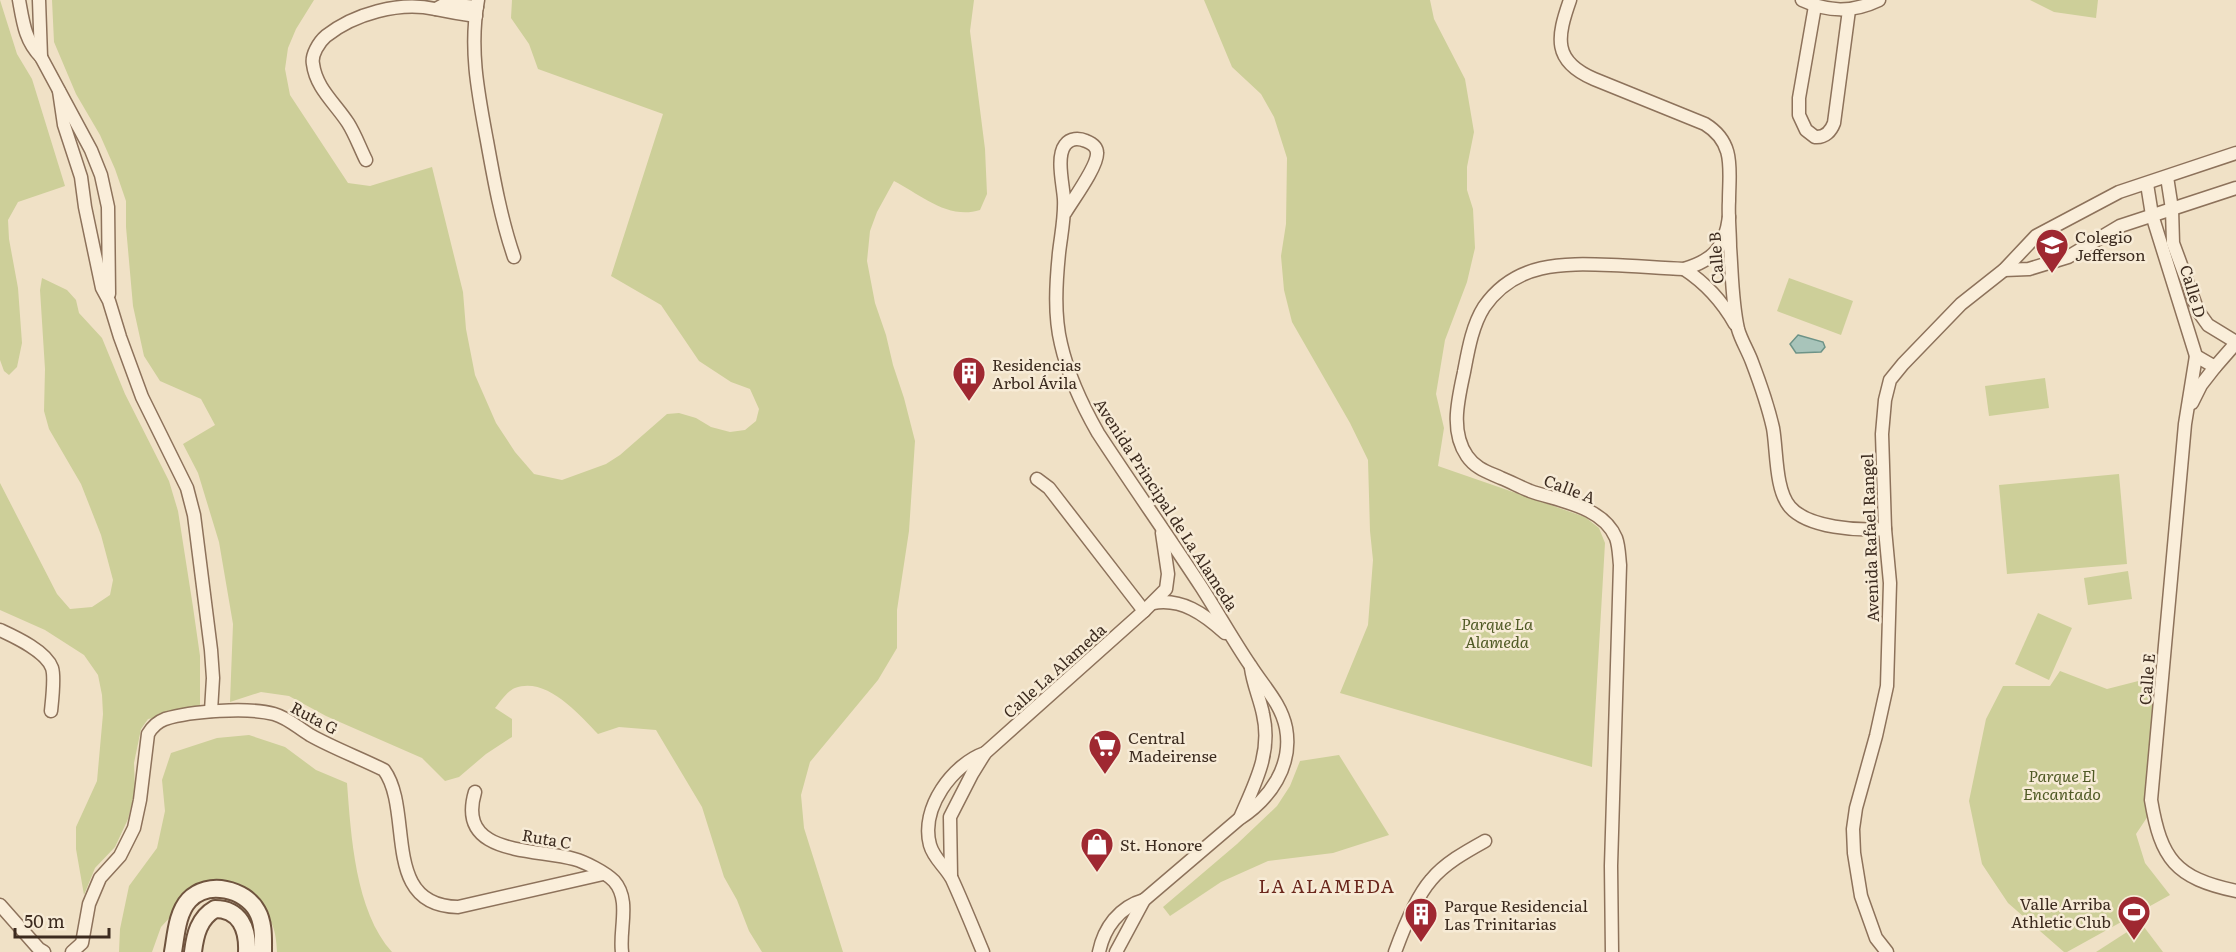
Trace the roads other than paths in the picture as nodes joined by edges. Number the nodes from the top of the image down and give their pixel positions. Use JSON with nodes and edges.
{"nodes":[{"id":1,"x":20,"y":0,"type":"edge"},
{"id":2,"x":39,"y":0,"type":"edge"},
{"id":3,"x":1570,"y":0,"type":"edge"},
{"id":4,"x":1802,"y":0,"type":"edge"},
{"id":5,"x":1879,"y":0,"type":"edge"},
{"id":6,"x":1815,"y":6,"type":"junction"},
{"id":7,"x":477,"y":7,"type":"edge"},
{"id":8,"x":1849,"y":10,"type":"junction"},
{"id":9,"x":41,"y":57,"type":"junction"},
{"id":10,"x":58,"y":91,"type":"junction"},
{"id":11,"x":2236,"y":153,"type":"edge"},
{"id":12,"x":366,"y":160,"type":"dead end"},
{"id":13,"x":2167,"y":177,"type":"junction"},
{"id":14,"x":2147,"y":184,"type":"junction"},
{"id":15,"x":2236,"y":188,"type":"edge"},
{"id":16,"x":2172,"y":209,"type":"junction"},
{"id":17,"x":1065,"y":213,"type":"junction"},
{"id":18,"x":2152,"y":215,"type":"junction"},
{"id":19,"x":1729,"y":217,"type":"junction"},
{"id":20,"x":2036,"y":237,"type":"junction"},
{"id":21,"x":514,"y":257,"type":"dead end"},
{"id":22,"x":2050,"y":262,"type":"junction"},
{"id":23,"x":1684,"y":268,"type":"junction"},
{"id":24,"x":2004,"y":270,"type":"junction"},
{"id":25,"x":109,"y":301,"type":"junction"},
{"id":26,"x":1738,"y":330,"type":"junction"},
{"id":27,"x":2236,"y":343,"type":"edge"},
{"id":28,"x":2196,"y":356,"type":"junction"},
{"id":29,"x":2216,"y":367,"type":"junction"},
{"id":30,"x":2185,"y":424,"type":"junction"},
{"id":31,"x":1037,"y":479,"type":"dead end"},
{"id":32,"x":1161,"y":529,"type":"junction"},
{"id":33,"x":1885,"y":530,"type":"junction"},
{"id":34,"x":1148,"y":607,"type":"junction"},
{"id":35,"x":0,"y":630,"type":"edge"},
{"id":36,"x":1239,"y":646,"type":"junction"},
{"id":37,"x":1250,"y":666,"type":"junction"},
{"id":38,"x":51,"y":711,"type":"dead end"},
{"id":39,"x":211,"y":711,"type":"junction"},
{"id":40,"x":1266,"y":750,"type":"junction"},
{"id":41,"x":1286,"y":751,"type":"junction"},
{"id":42,"x":985,"y":753,"type":"junction"},
{"id":43,"x":475,"y":792,"type":"dead end"},
{"id":44,"x":932,"y":811,"type":"junction"},
{"id":45,"x":950,"y":817,"type":"junction"},
{"id":46,"x":1239,"y":819,"type":"junction"},
{"id":47,"x":1485,"y":841,"type":"dead end"},
{"id":48,"x":603,"y":874,"type":"junction"},
{"id":49,"x":951,"y":876,"type":"junction"},
{"id":50,"x":2236,"y":891,"type":"edge"},
{"id":51,"x":1144,"y":900,"type":"junction"},
{"id":52,"x":0,"y":905,"type":"edge"},
{"id":53,"x":44,"y":952,"type":"edge"},
{"id":54,"x":72,"y":952,"type":"edge"},
{"id":55,"x":173,"y":952,"type":"edge"},
{"id":56,"x":193,"y":952,"type":"edge"},
{"id":57,"x":247,"y":952,"type":"edge"},
{"id":58,"x":263,"y":952,"type":"edge"},
{"id":59,"x":622,"y":952,"type":"edge"},
{"id":60,"x":983,"y":952,"type":"edge"},
{"id":61,"x":1099,"y":952,"type":"edge"},
{"id":62,"x":1116,"y":952,"type":"edge"},
{"id":63,"x":1395,"y":952,"type":"edge"},
{"id":64,"x":1612,"y":952,"type":"edge"},
{"id":65,"x":1887,"y":952,"type":"edge"}],
"edges":[{"from":1,"to":9,"type":"street"},
{"from":2,"to":9,"type":"street"},
{"from":3,"to":19,"type":"street","name":"Calle B"},
{"from":4,"to":6,"type":"street"},
{"from":5,"to":8,"type":"street"},
{"from":6,"to":8,"type":"street"},
{"from":6,"to":8,"type":"street"},
{"from":7,"to":12,"type":"street"},
{"from":7,"to":21,"type":"street"},
{"from":9,"to":10,"type":"street"},
{"from":10,"to":25,"type":"street"},
{"from":10,"to":25,"type":"street"},
{"from":11,"to":13,"type":"street","name":"Avenida Rafael Rangel"},
{"from":13,"to":14,"type":"street","name":"Avenida Rafael Rangel"},
{"from":13,"to":16,"type":"street","name":"Calle D"},
{"from":14,"to":18,"type":"street","name":"Calle D"},
{"from":14,"to":20,"type":"street","name":"Avenida Rafael Rangel"},
{"from":15,"to":16,"type":"street"},
{"from":16,"to":18,"type":"street"},
{"from":16,"to":27,"type":"street","name":"Calle D"},
{"from":17,"to":17,"type":"street","name":"Avenida Principal de La Alameda"},
{"from":17,"to":32,"type":"street","name":"Avenida Principal de La Alameda"},
{"from":18,"to":22,"type":"street"},
{"from":18,"to":28,"type":"street","name":"Calle D"},
{"from":19,"to":23,"type":"street","name":"Calle A"},
{"from":19,"to":26,"type":"street","name":"Calle B"},
{"from":20,"to":22,"type":"street"},
{"from":20,"to":24,"type":"street","name":"Avenida Rafael Rangel"},
{"from":22,"to":24,"type":"street"},
{"from":23,"to":26,"type":"street"},
{"from":23,"to":64,"type":"street","name":"Calle A"},
{"from":24,"to":33,"type":"street","name":"Avenida Rafael Rangel"},
{"from":25,"to":39,"type":"street"},
{"from":26,"to":33,"type":"street","name":"Calle B"},
{"from":27,"to":29,"type":"street","name":"Calle D"},
{"from":28,"to":29,"type":"street"},
{"from":28,"to":30,"type":"street","name":"Calle E"},
{"from":29,"to":30,"type":"street","name":"Calle E"},
{"from":30,"to":50,"type":"street","name":"Calle E"},
{"from":31,"to":34,"type":"street"},
{"from":32,"to":34,"type":"street","name":"Calle La Alameda"},
{"from":32,"to":36,"type":"street","name":"Avenida Principal de La Alameda"},
{"from":33,"to":65,"type":"street","name":"Avenida Rafael Rangel"},
{"from":34,"to":36,"type":"street"},
{"from":34,"to":42,"type":"street","name":"Calle La Alameda"},
{"from":35,"to":38,"type":"street"},
{"from":36,"to":37,"type":"street","name":"Avenida Principal de La Alameda"},
{"from":37,"to":40,"type":"street","name":"Avenida Principal de La Alameda"},
{"from":37,"to":41,"type":"street","name":"Avenida Principal de La Alameda"},
{"from":39,"to":48,"type":"street","name":"Ruta G"},
{"from":39,"to":54,"type":"street","name":"Ruta G"},
{"from":40,"to":41,"type":"street"},
{"from":40,"to":46,"type":"street","name":"Avenida Principal de La Alameda"},
{"from":41,"to":46,"type":"street","name":"Avenida Principal de La Alameda"},
{"from":42,"to":44,"type":"street","name":"Calle La Alameda"},
{"from":42,"to":45,"type":"street","name":"Calle La Alameda"},
{"from":43,"to":48,"type":"street","name":"Ruta C"},
{"from":44,"to":45,"type":"street"},
{"from":44,"to":49,"type":"street","name":"Calle La Alameda"},
{"from":45,"to":49,"type":"street","name":"Calle La Alameda"},
{"from":46,"to":51,"type":"street","name":"Avenida Principal de La Alameda"},
{"from":47,"to":63,"type":"street"},
{"from":48,"to":59,"type":"street","name":"Ruta C"},
{"from":49,"to":60,"type":"street","name":"Calle La Alameda"},
{"from":51,"to":61,"type":"street","name":"Avenida Principal de La Alameda"},
{"from":51,"to":62,"type":"street","name":"Avenida Principal de La Alameda"},
{"from":52,"to":53,"type":"street"},
{"from":55,"to":58,"type":"main road"},
{"from":56,"to":57,"type":"main road"}]}
